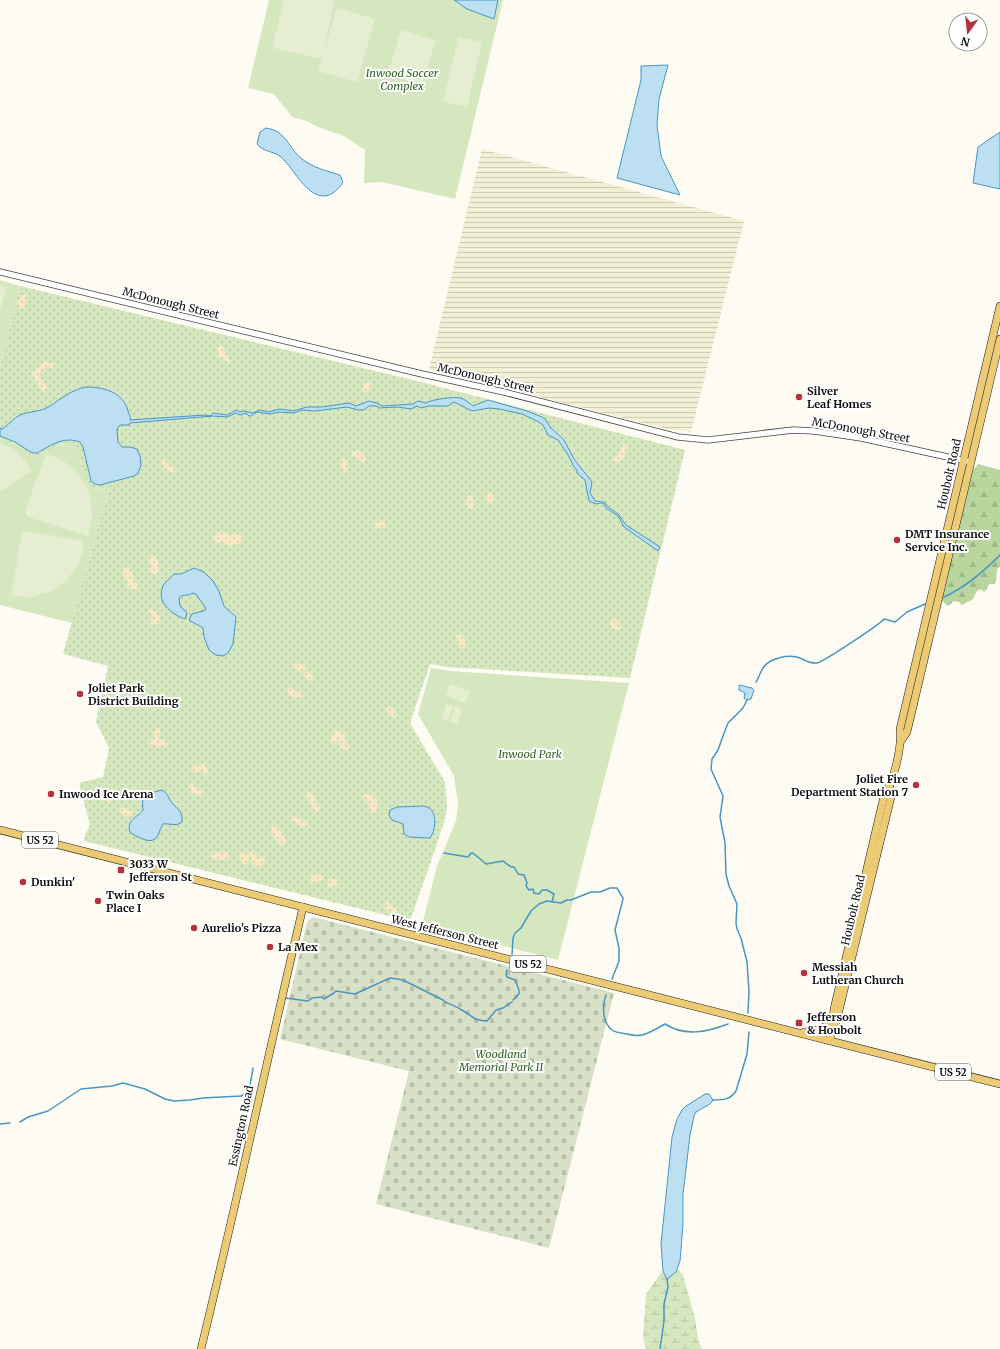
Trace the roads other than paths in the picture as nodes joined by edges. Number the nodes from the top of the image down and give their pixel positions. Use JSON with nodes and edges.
{"nodes":[{"id":1,"x":0,"y":272,"type":"edge"},
{"id":2,"x":1000,"y":306,"type":"edge"},
{"id":3,"x":1000,"y":339,"type":"edge"},
{"id":4,"x":967,"y":462,"type":"junction"},
{"id":5,"x":890,"y":787,"type":"junction"},
{"id":6,"x":0,"y":830,"type":"edge"},
{"id":7,"x":303,"y":907,"type":"junction"},
{"id":8,"x":834,"y":1009,"type":"junction"},
{"id":9,"x":800,"y":1033,"type":"junction"},
{"id":10,"x":830,"y":1040,"type":"junction"},
{"id":11,"x":1000,"y":1084,"type":"edge"},
{"id":12,"x":201,"y":1349,"type":"edge"}],
"edges":[{"from":1,"to":4,"type":"street","name":"McDonough Street"},
{"from":2,"to":4,"type":"main road","name":"Houbolt Road"},
{"from":3,"to":4,"type":"main road","name":"Houbolt Road"},
{"from":4,"to":5,"type":"main road","name":"Houbolt Road"},
{"from":5,"to":8,"type":"main road","name":"Houbolt Road"},
{"from":5,"to":10,"type":"main road","name":"Houbolt Road"},
{"from":6,"to":7,"type":"main road","name":"West Jefferson Street","number":"US 52"},
{"from":7,"to":9,"type":"main road","name":"West Jefferson Street","number":"US 52"},
{"from":7,"to":12,"type":"main road","name":"Essington Road"},
{"from":8,"to":9,"type":"main road"},
{"from":8,"to":10,"type":"main road","name":"Houbolt Road"},
{"from":9,"to":10,"type":"main road","name":"West Jefferson Street","number":"US 52"},
{"from":10,"to":11,"type":"main road","name":"West Jefferson Street","number":"US 52"}]}
